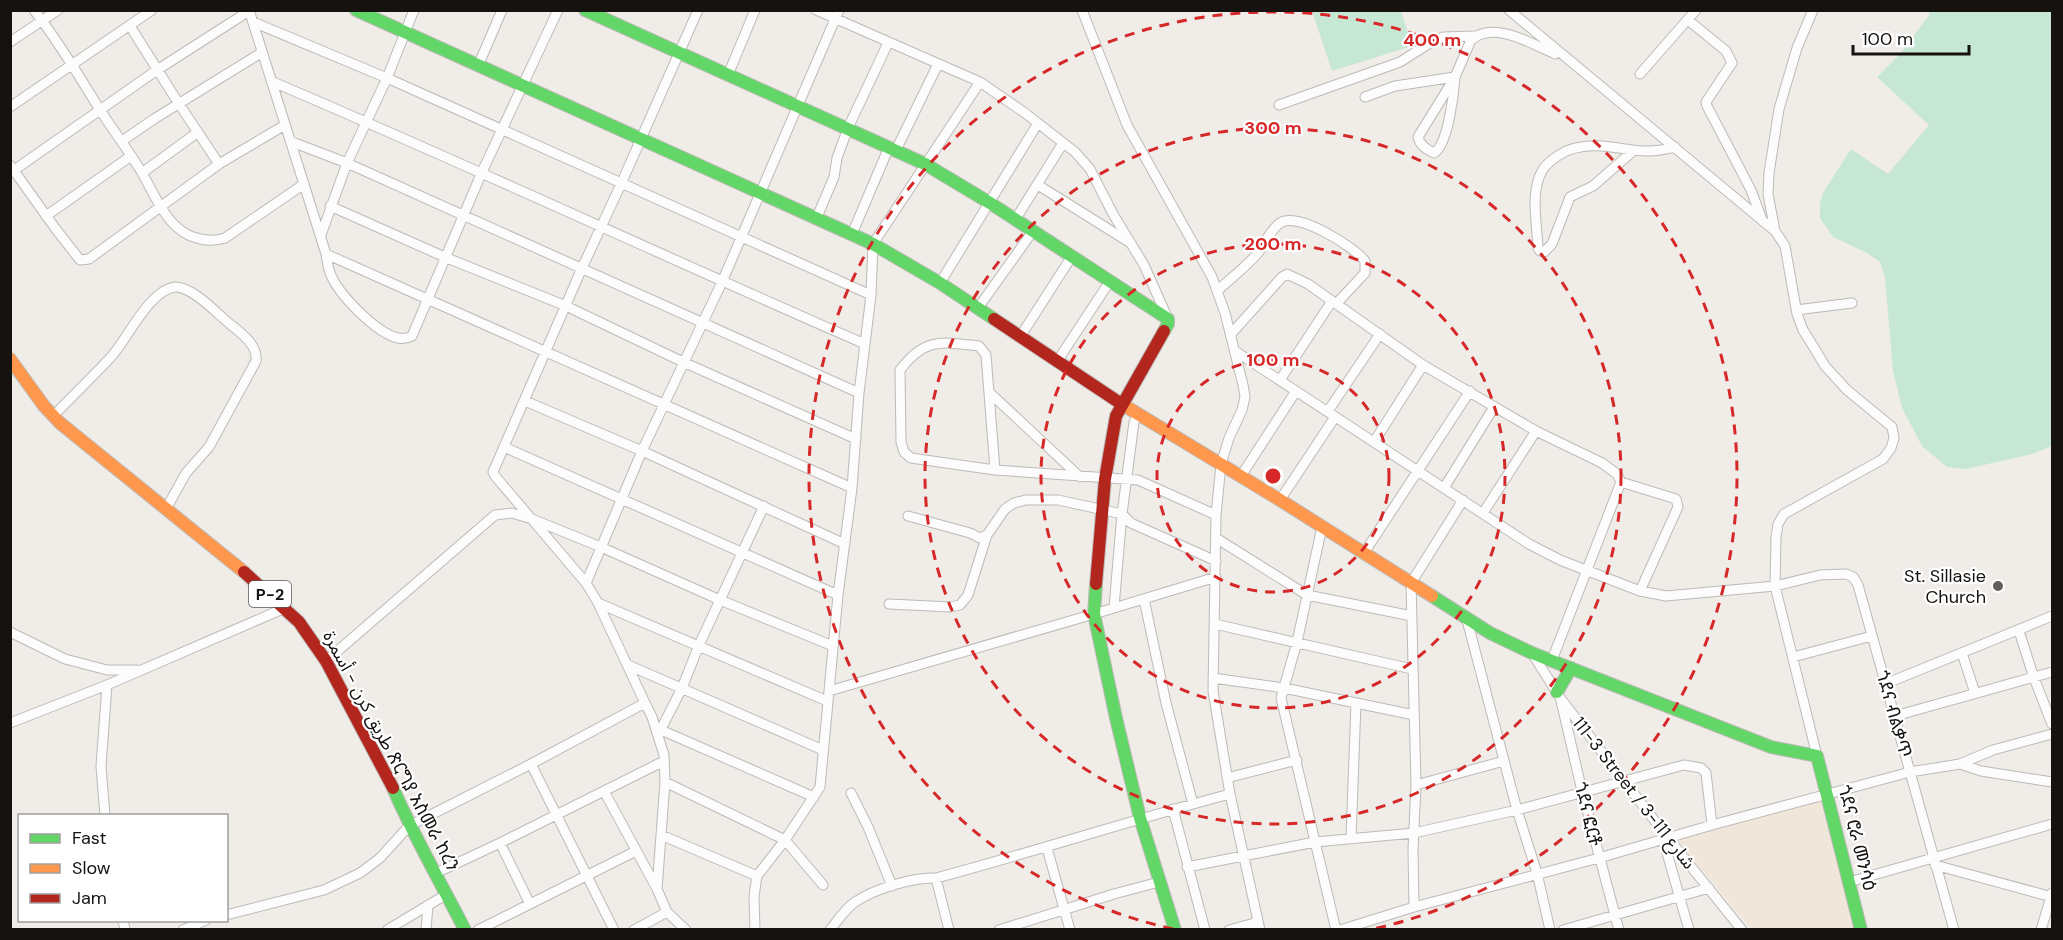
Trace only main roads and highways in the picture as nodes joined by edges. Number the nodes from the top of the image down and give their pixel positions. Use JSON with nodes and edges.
{"nodes":[{"id":1,"x":356,"y":10,"type":"edge"},
{"id":2,"x":585,"y":10,"type":"edge"},
{"id":3,"x":10,"y":359,"type":"edge"},
{"id":4,"x":1122,"y":403,"type":"junction"},
{"id":5,"x":1571,"y":668,"type":"junction"},
{"id":6,"x":1559,"y":695,"type":"road end"},
{"id":7,"x":465,"y":930,"type":"edge"},
{"id":8,"x":1175,"y":930,"type":"edge"},
{"id":9,"x":1861,"y":930,"type":"edge"}],
"edges":[{"from":1,"to":4,"type":"main road"},
{"from":2,"to":4,"type":"main road"},
{"from":3,"to":7,"type":"main road","name":"طريق كرن - أسمرة ጽርግያ አስመራ ከረን","number":"P-2"},
{"from":4,"to":5,"type":"main road"},
{"from":4,"to":8,"type":"main road"},
{"from":5,"to":6,"type":"main road"},
{"from":5,"to":9,"type":"main road","name":"ጎደና ሮራ መንሳዕ"}]}
